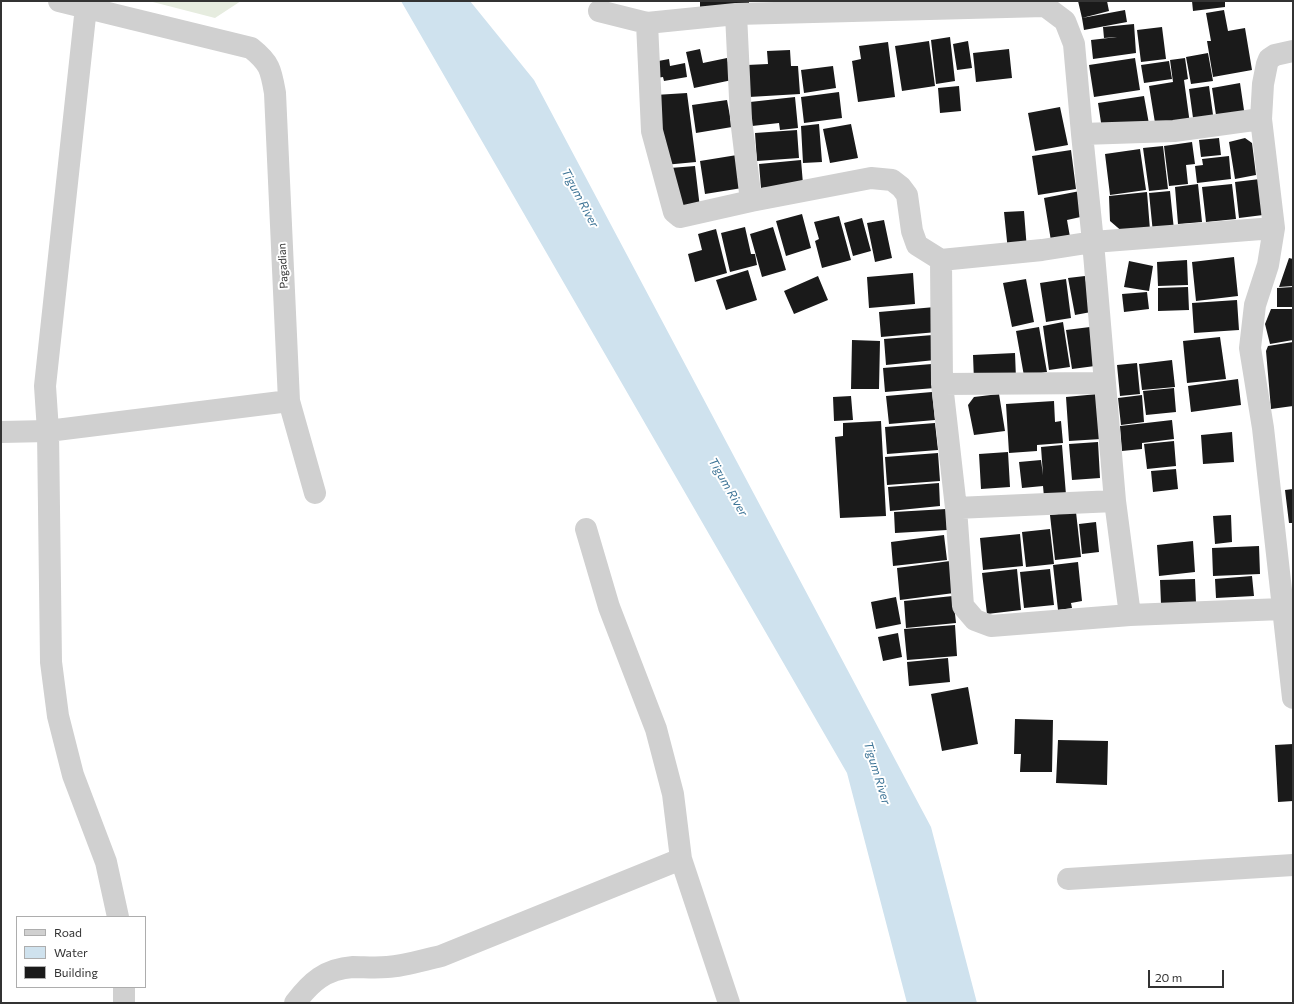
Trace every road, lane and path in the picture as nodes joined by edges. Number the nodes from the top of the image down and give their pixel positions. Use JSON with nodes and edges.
{"nodes":[{"id":1,"x":59,"y":1,"type":"edge"},
{"id":2,"x":86,"y":7,"type":"junction"},
{"id":3,"x":599,"y":11,"type":"dead end"},
{"id":4,"x":736,"y":14,"type":"junction"},
{"id":5,"x":647,"y":23,"type":"junction"},
{"id":6,"x":1293,"y":51,"type":"edge"},
{"id":7,"x":1261,"y":119,"type":"junction"},
{"id":8,"x":1082,"y":134,"type":"junction"},
{"id":9,"x":751,"y":201,"type":"junction"},
{"id":10,"x":1274,"y":228,"type":"junction"},
{"id":11,"x":1093,"y":242,"type":"junction"},
{"id":12,"x":941,"y":260,"type":"junction"},
{"id":13,"x":1105,"y":383,"type":"junction"},
{"id":14,"x":942,"y":384,"type":"junction"},
{"id":15,"x":289,"y":401,"type":"junction"},
{"id":16,"x":48,"y":431,"type":"junction"},
{"id":17,"x":1,"y":432,"type":"edge"},
{"id":18,"x":315,"y":493,"type":"dead end"},
{"id":19,"x":1115,"y":500,"type":"junction"},
{"id":20,"x":956,"y":508,"type":"junction"},
{"id":21,"x":586,"y":529,"type":"dead end"},
{"id":22,"x":1282,"y":610,"type":"junction"},
{"id":23,"x":1130,"y":615,"type":"junction"},
{"id":24,"x":1293,"y":698,"type":"edge"},
{"id":25,"x":681,"y":859,"type":"junction"},
{"id":26,"x":1293,"y":865,"type":"edge"},
{"id":27,"x":1068,"y":879,"type":"dead end"},
{"id":28,"x":118,"y":916,"type":"edge"},
{"id":29,"x":124,"y":988,"type":"edge"},
{"id":30,"x":124,"y":1003,"type":"edge"},
{"id":31,"x":295,"y":1003,"type":"edge"},
{"id":32,"x":729,"y":1003,"type":"edge"}],
"edges":[{"from":1,"to":2,"type":"street","name":"Pagadian"},
{"from":2,"to":15,"type":"street","name":"Pagadian"},
{"from":2,"to":16,"type":"street"},
{"from":3,"to":5,"type":"street"},
{"from":4,"to":5,"type":"street"},
{"from":4,"to":8,"type":"street"},
{"from":4,"to":9,"type":"street"},
{"from":5,"to":9,"type":"street"},
{"from":6,"to":7,"type":"street"},
{"from":7,"to":8,"type":"street"},
{"from":7,"to":10,"type":"street"},
{"from":8,"to":11,"type":"street"},
{"from":9,"to":12,"type":"street"},
{"from":10,"to":11,"type":"street"},
{"from":10,"to":22,"type":"street"},
{"from":11,"to":12,"type":"street"},
{"from":11,"to":13,"type":"street"},
{"from":12,"to":14,"type":"street"},
{"from":13,"to":14,"type":"street"},
{"from":13,"to":19,"type":"street"},
{"from":14,"to":20,"type":"street"},
{"from":15,"to":16,"type":"street"},
{"from":15,"to":18,"type":"street","name":"Pagadian"},
{"from":16,"to":17,"type":"street"},
{"from":16,"to":28,"type":"street"},
{"from":19,"to":20,"type":"street"},
{"from":19,"to":23,"type":"street"},
{"from":20,"to":23,"type":"street"},
{"from":21,"to":25,"type":"street"},
{"from":22,"to":23,"type":"street"},
{"from":22,"to":24,"type":"street"},
{"from":25,"to":31,"type":"street"},
{"from":25,"to":32,"type":"street"},
{"from":26,"to":27,"type":"street"},
{"from":29,"to":30,"type":"street"}]}
